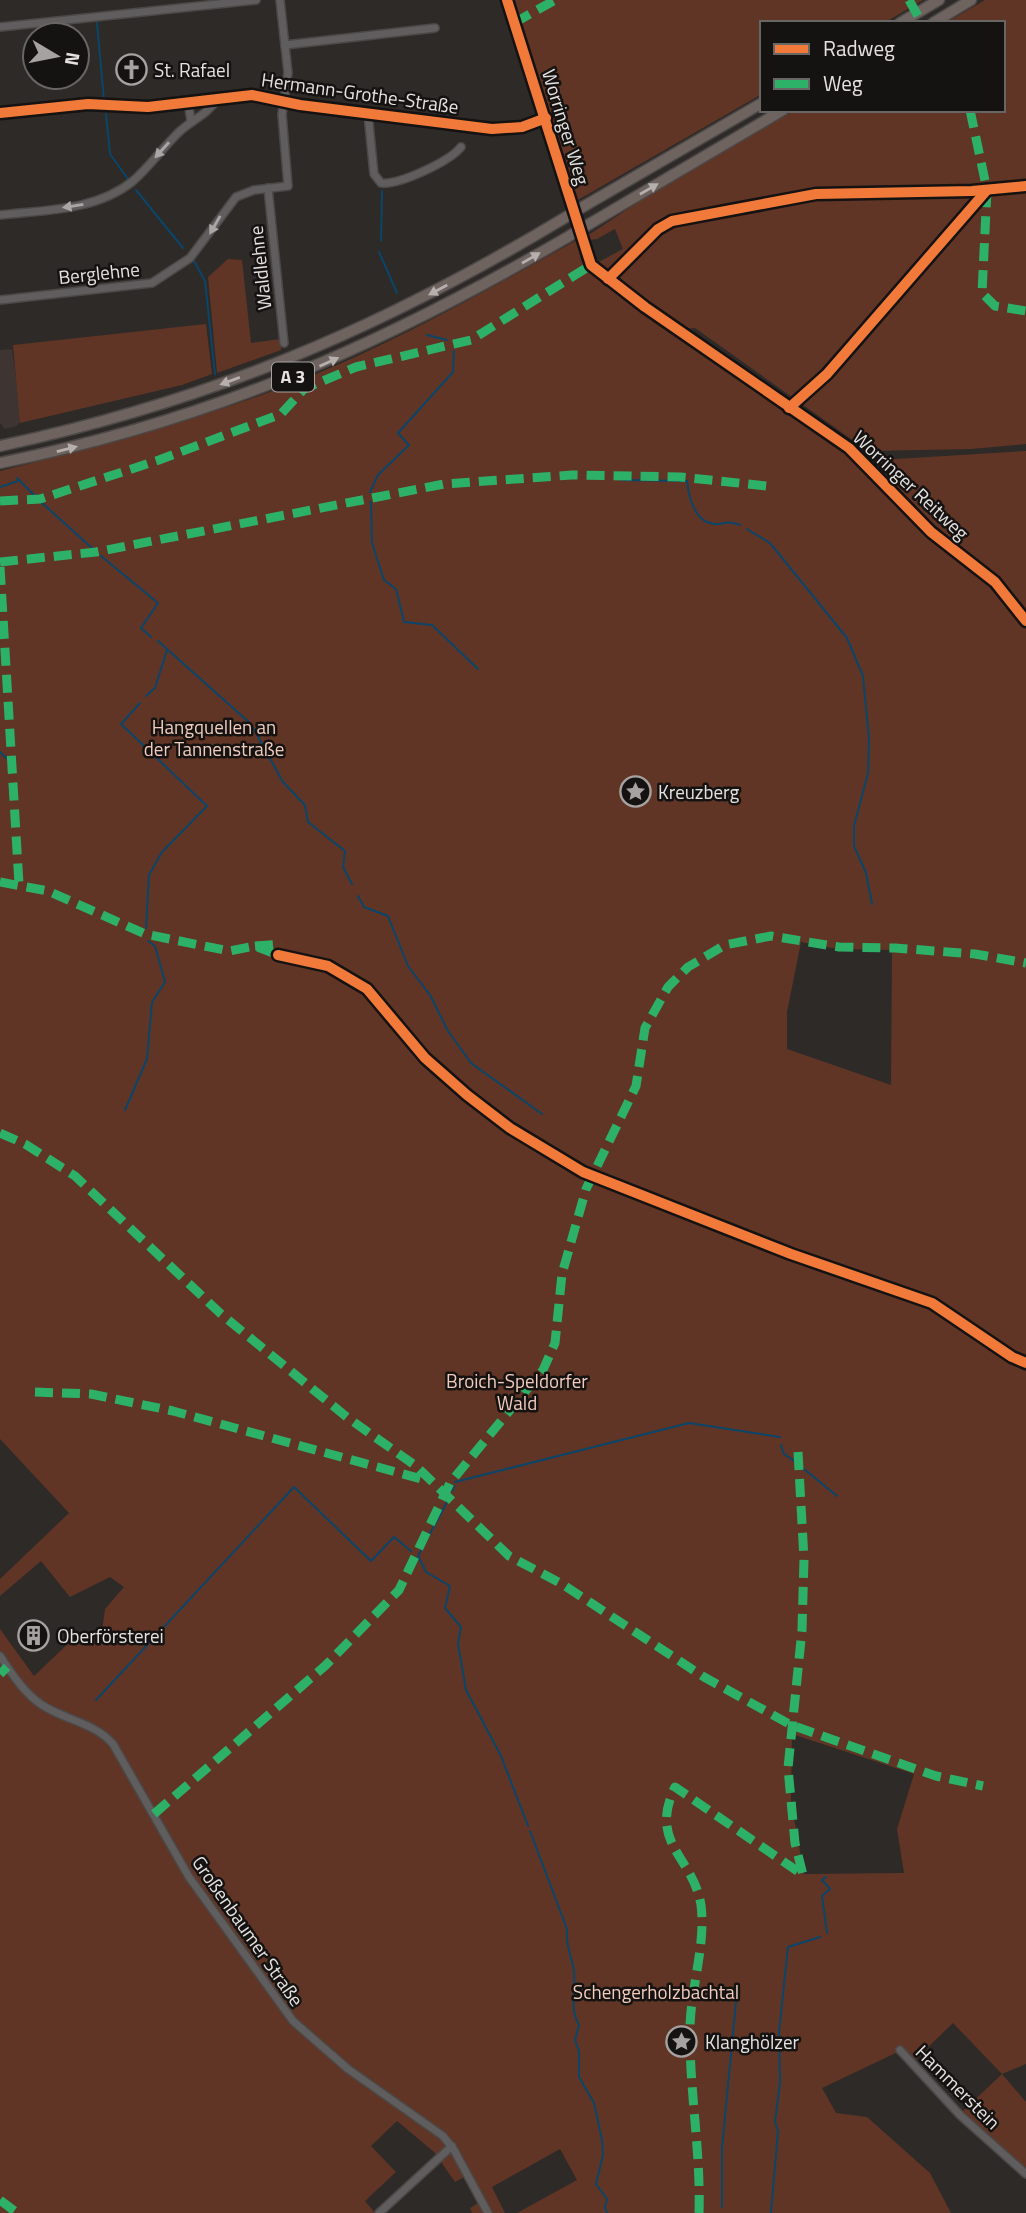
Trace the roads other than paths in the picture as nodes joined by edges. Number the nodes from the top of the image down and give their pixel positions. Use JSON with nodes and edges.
{"nodes":[{"id":1,"x":256,"y":0,"type":"edge"},
{"id":2,"x":280,"y":0,"type":"edge"},
{"id":3,"x":507,"y":0,"type":"edge"},
{"id":4,"x":939,"y":0,"type":"edge"},
{"id":5,"x":971,"y":0,"type":"edge"},
{"id":6,"x":903,"y":21,"type":"edge"},
{"id":7,"x":936,"y":21,"type":"edge"},
{"id":8,"x":0,"y":27,"type":"edge"},
{"id":9,"x":435,"y":29,"type":"dead end"},
{"id":10,"x":285,"y":45,"type":"junction"},
{"id":11,"x":217,"y":99,"type":"junction"},
{"id":12,"x":284,"y":101,"type":"junction"},
{"id":13,"x":188,"y":102,"type":"junction"},
{"id":14,"x":760,"y":104,"type":"edge"},
{"id":15,"x":780,"y":112,"type":"edge"},
{"id":16,"x":0,"y":113,"type":"edge"},
{"id":17,"x":369,"y":114,"type":"junction"},
{"id":18,"x":546,"y":118,"type":"junction"},
{"id":19,"x":191,"y":121,"type":"junction"},
{"id":20,"x":461,"y":147,"type":"dead end"},
{"id":21,"x":268,"y":188,"type":"junction"},
{"id":22,"x":0,"y":215,"type":"edge"},
{"id":23,"x":591,"y":265,"type":"joint"},
{"id":24,"x":0,"y":300,"type":"edge"},
{"id":25,"x":284,"y":344,"type":"dead end"},
{"id":26,"x":0,"y":446,"type":"edge"},
{"id":27,"x":0,"y":463,"type":"edge"},
{"id":28,"x":1026,"y":621,"type":"edge"},
{"id":29,"x":0,"y":1656,"type":"edge"},
{"id":30,"x":900,"y":2050,"type":"dead end"},
{"id":31,"x":452,"y":2146,"type":"junction"},
{"id":32,"x":1026,"y":2174,"type":"edge"},
{"id":33,"x":379,"y":2213,"type":"edge"},
{"id":34,"x":488,"y":2213,"type":"edge"}],
"edges":[{"from":1,"to":8,"type":"street"},
{"from":2,"to":10,"type":"street"},
{"from":3,"to":18,"type":"street","name":"Worringer Weg"},
{"from":4,"to":6,"type":"highway"},
{"from":5,"to":7,"type":"highway"},
{"from":9,"to":10,"type":"street"},
{"from":10,"to":12,"type":"street"},
{"from":11,"to":12,"type":"street","name":"Hermann-Grothe-Straße"},
{"from":11,"to":13,"type":"street","name":"Hermann-Grothe-Straße"},
{"from":11,"to":19,"type":"street"},
{"from":12,"to":17,"type":"street","name":"Hermann-Grothe-Straße"},
{"from":12,"to":21,"type":"street","name":"Berglehne"},
{"from":13,"to":16,"type":"street","name":"Hermann-Grothe-Straße"},
{"from":13,"to":19,"type":"street"},
{"from":14,"to":26,"type":"highway","number":"A 3","one_way":true,"bridge":true},
{"from":27,"to":15,"type":"highway","number":"A 3","one_way":true,"bridge":true},
{"from":17,"to":18,"type":"street","name":"Hermann-Grothe-Straße"},
{"from":17,"to":20,"type":"street"},
{"from":18,"to":23,"type":"street","name":"Worringer Weg"},
{"from":19,"to":22,"type":"street","one_way":true},
{"from":21,"to":24,"type":"street","name":"Berglehne","one_way":true},
{"from":21,"to":25,"type":"street","name":"Waldlehne"},
{"from":23,"to":28,"type":"street","name":"Worringer Reitweg"},
{"from":29,"to":31,"type":"street","name":"Großenbaumer Straße"},
{"from":30,"to":32,"type":"street","name":"Hammerstein"},
{"from":31,"to":33,"type":"street"},
{"from":31,"to":34,"type":"street","name":"Großenbaumer Straße"}]}
